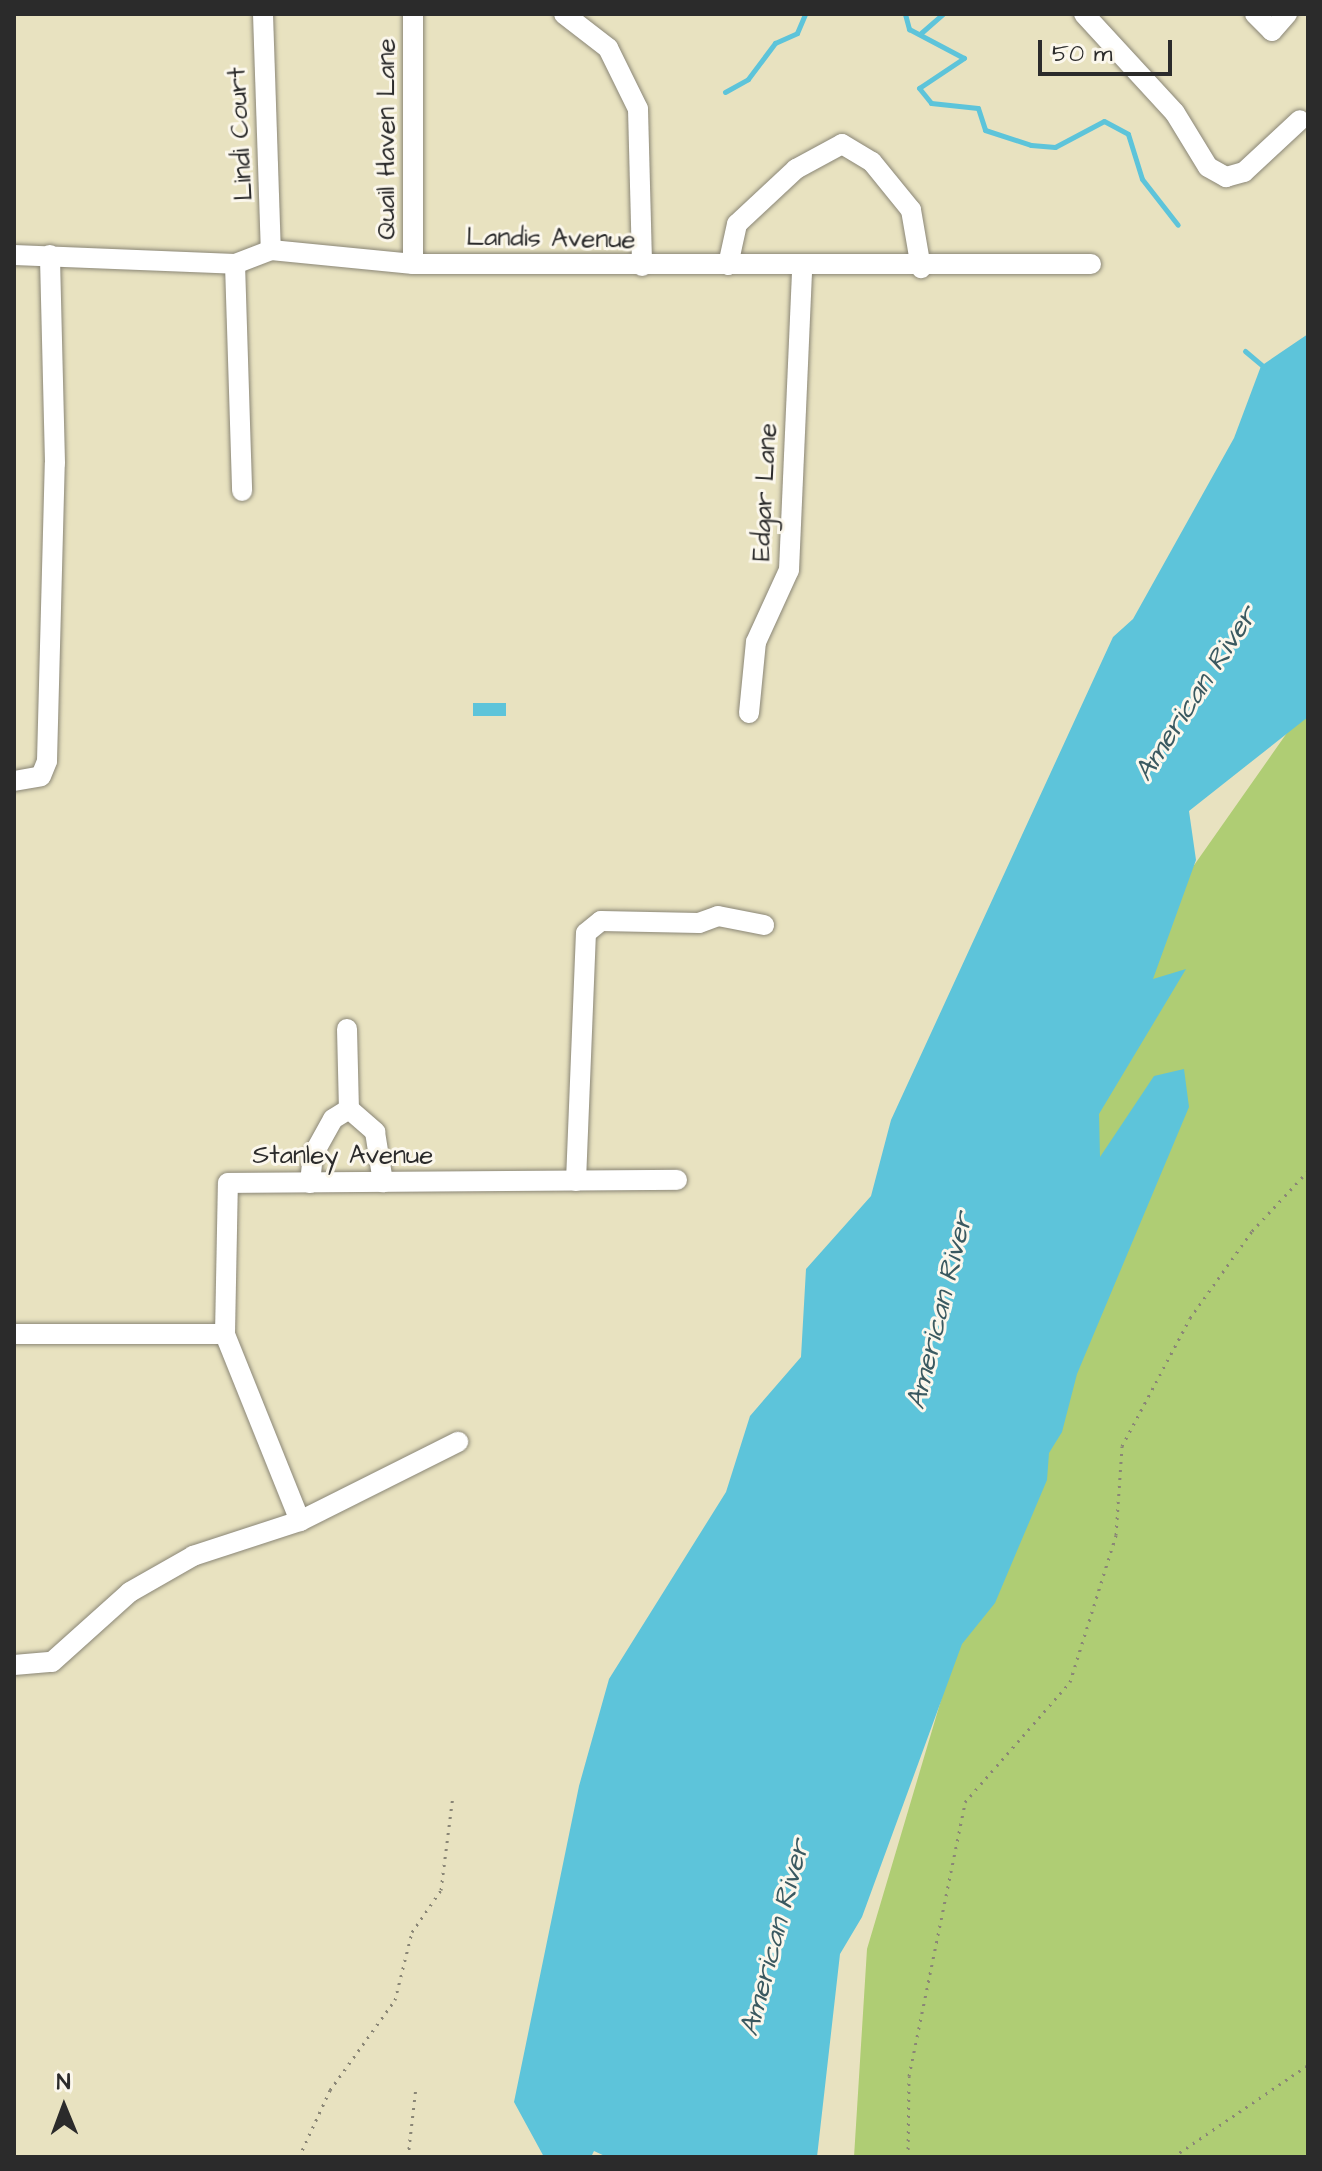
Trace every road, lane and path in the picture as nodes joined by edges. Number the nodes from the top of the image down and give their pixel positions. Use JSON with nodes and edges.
{"nodes":[{"id":1,"x":263,"y":14,"type":"edge"},
{"id":2,"x":413,"y":14,"type":"edge"},
{"id":3,"x":564,"y":14,"type":"edge"},
{"id":4,"x":1084,"y":14,"type":"edge"},
{"id":5,"x":1255,"y":14,"type":"edge"},
{"id":6,"x":1287,"y":14,"type":"edge"},
{"id":7,"x":1300,"y":120,"type":"dead end"},
{"id":8,"x":271,"y":250,"type":"junction"},
{"id":9,"x":14,"y":255,"type":"edge"},
{"id":10,"x":50,"y":255,"type":"junction"},
{"id":11,"x":235,"y":264,"type":"junction"},
{"id":12,"x":413,"y":264,"type":"junction"},
{"id":13,"x":1091,"y":264,"type":"dead end"},
{"id":14,"x":728,"y":265,"type":"junction"},
{"id":15,"x":642,"y":266,"type":"junction"},
{"id":16,"x":802,"y":267,"type":"junction"},
{"id":17,"x":921,"y":268,"type":"junction"},
{"id":18,"x":242,"y":491,"type":"dead end"},
{"id":19,"x":749,"y":713,"type":"dead end"},
{"id":20,"x":14,"y":781,"type":"edge"},
{"id":21,"x":764,"y":925,"type":"dead end"},
{"id":22,"x":347,"y":1029,"type":"dead end"},
{"id":23,"x":349,"y":1109,"type":"junction"},
{"id":24,"x":1308,"y":1171,"type":"edge"},
{"id":25,"x":677,"y":1180,"type":"dead end"},
{"id":26,"x":576,"y":1181,"type":"junction"},
{"id":27,"x":383,"y":1182,"type":"junction"},
{"id":28,"x":310,"y":1183,"type":"junction"},
{"id":29,"x":14,"y":1334,"type":"edge"},
{"id":30,"x":225,"y":1334,"type":"junction"},
{"id":31,"x":458,"y":1442,"type":"dead end"},
{"id":32,"x":300,"y":1521,"type":"junction"},
{"id":33,"x":14,"y":1665,"type":"edge"},
{"id":34,"x":453,"y":1795,"type":"dead end"},
{"id":35,"x":1308,"y":2065,"type":"edge"},
{"id":36,"x":416,"y":2087,"type":"dead end"},
{"id":37,"x":299,"y":2157,"type":"edge"},
{"id":38,"x":408,"y":2157,"type":"edge"},
{"id":39,"x":908,"y":2157,"type":"edge"},
{"id":40,"x":1173,"y":2157,"type":"edge"}],
"edges":[{"from":1,"to":8,"type":"street","name":"Lindi Court"},
{"from":2,"to":12,"type":"street","name":"Quail Haven Lane"},
{"from":3,"to":15,"type":"street"},
{"from":4,"to":7,"type":"street"},
{"from":5,"to":6,"type":"street"},
{"from":8,"to":11,"type":"street","name":"Landis Avenue"},
{"from":8,"to":12,"type":"street","name":"Landis Avenue"},
{"from":9,"to":10,"type":"street","name":"Landis Avenue"},
{"from":10,"to":11,"type":"street","name":"Landis Avenue"},
{"from":10,"to":20,"type":"street"},
{"from":11,"to":18,"type":"street"},
{"from":12,"to":15,"type":"street","name":"Landis Avenue"},
{"from":13,"to":17,"type":"street","name":"Landis Avenue"},
{"from":14,"to":15,"type":"street","name":"Landis Avenue"},
{"from":14,"to":16,"type":"street","name":"Landis Avenue"},
{"from":14,"to":17,"type":"street"},
{"from":16,"to":17,"type":"street","name":"Landis Avenue"},
{"from":16,"to":19,"type":"street","name":"Edgar Lane"},
{"from":21,"to":26,"type":"street"},
{"from":22,"to":23,"type":"street"},
{"from":23,"to":27,"type":"street"},
{"from":23,"to":28,"type":"street"},
{"from":24,"to":39,"type":"path"},
{"from":25,"to":26,"type":"street","name":"Stanley Avenue"},
{"from":26,"to":27,"type":"street","name":"Stanley Avenue"},
{"from":27,"to":28,"type":"street","name":"Stanley Avenue"},
{"from":28,"to":30,"type":"street","name":"Stanley Avenue"},
{"from":29,"to":30,"type":"street"},
{"from":30,"to":32,"type":"street"},
{"from":31,"to":32,"type":"street"},
{"from":32,"to":33,"type":"street"},
{"from":34,"to":37,"type":"path"},
{"from":35,"to":40,"type":"path"},
{"from":36,"to":38,"type":"path"}]}
